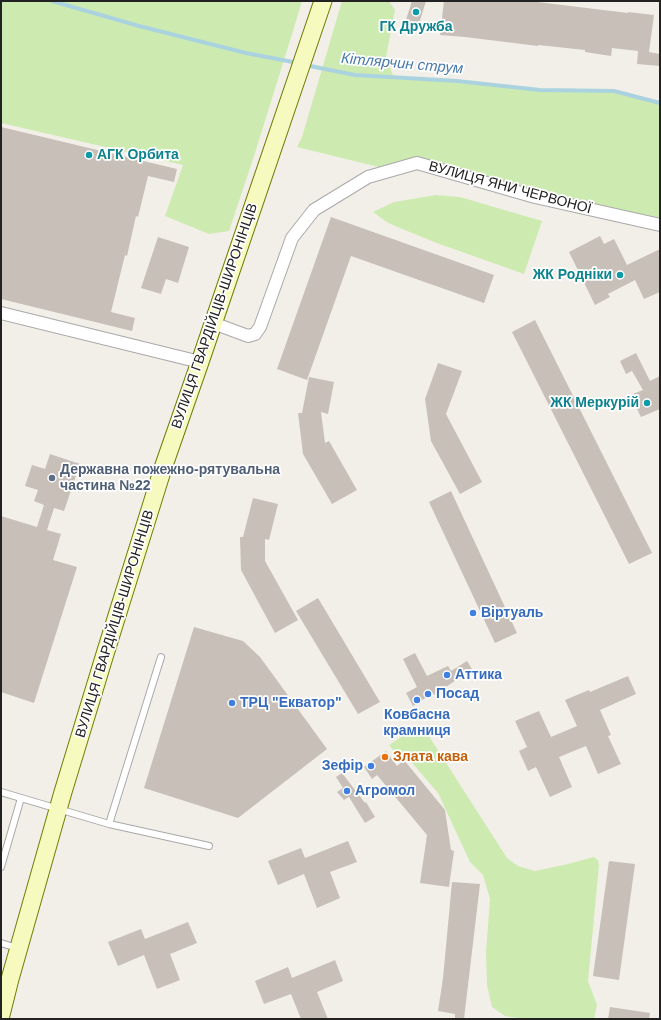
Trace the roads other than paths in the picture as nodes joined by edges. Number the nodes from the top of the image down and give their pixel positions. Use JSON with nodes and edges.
{"nodes":[{"id":1,"x":324,"y":1,"type":"edge"},
{"id":2,"x":660,"y":225,"type":"edge"},
{"id":3,"x":1,"y":313,"type":"edge"},
{"id":4,"x":213,"y":323,"type":"junction"},
{"id":5,"x":200,"y":362,"type":"junction"},
{"id":6,"x":161,"y":657,"type":"dead end"},
{"id":7,"x":1,"y":792,"type":"edge"},
{"id":8,"x":21,"y":798,"type":"junction"},
{"id":9,"x":59,"y":810,"type":"junction"},
{"id":10,"x":109,"y":824,"type":"junction"},
{"id":11,"x":209,"y":846,"type":"dead end"},
{"id":12,"x":1,"y":867,"type":"edge"},
{"id":13,"x":1,"y":944,"type":"edge"},
{"id":14,"x":19,"y":949,"type":"junction"},
{"id":15,"x":3,"y":1001,"type":"edge"}],
"edges":[{"from":1,"to":4,"type":"main road","name":"ВУЛИЦЯ ГВАРДІЙЦІВ-ШИРОНІНЦІВ"},
{"from":2,"to":4,"type":"street","name":"ВУЛИЦЯ ЯНИ ЧЕРВОНОЇ"},
{"from":3,"to":5,"type":"street"},
{"from":4,"to":5,"type":"main road","name":"ВУЛИЦЯ ГВАРДІЙЦІВ-ШИРОНІНЦІВ"},
{"from":5,"to":9,"type":"main road","name":"ВУЛИЦЯ ГВАРДІЙЦІВ-ШИРОНІНЦІВ"},
{"from":6,"to":10,"type":"lane"},
{"from":7,"to":8,"type":"lane"},
{"from":8,"to":9,"type":"lane"},
{"from":8,"to":12,"type":"lane"},
{"from":9,"to":10,"type":"lane"},
{"from":9,"to":14,"type":"main road","name":"ВУЛИЦЯ ГВАРДІЙЦІВ-ШИРОНІНЦІВ"},
{"from":10,"to":11,"type":"lane"},
{"from":13,"to":14,"type":"lane"},
{"from":14,"to":15,"type":"main road","name":"ВУЛИЦЯ ГВАРДІЙЦІВ-ШИРОНІНЦІВ"}]}
